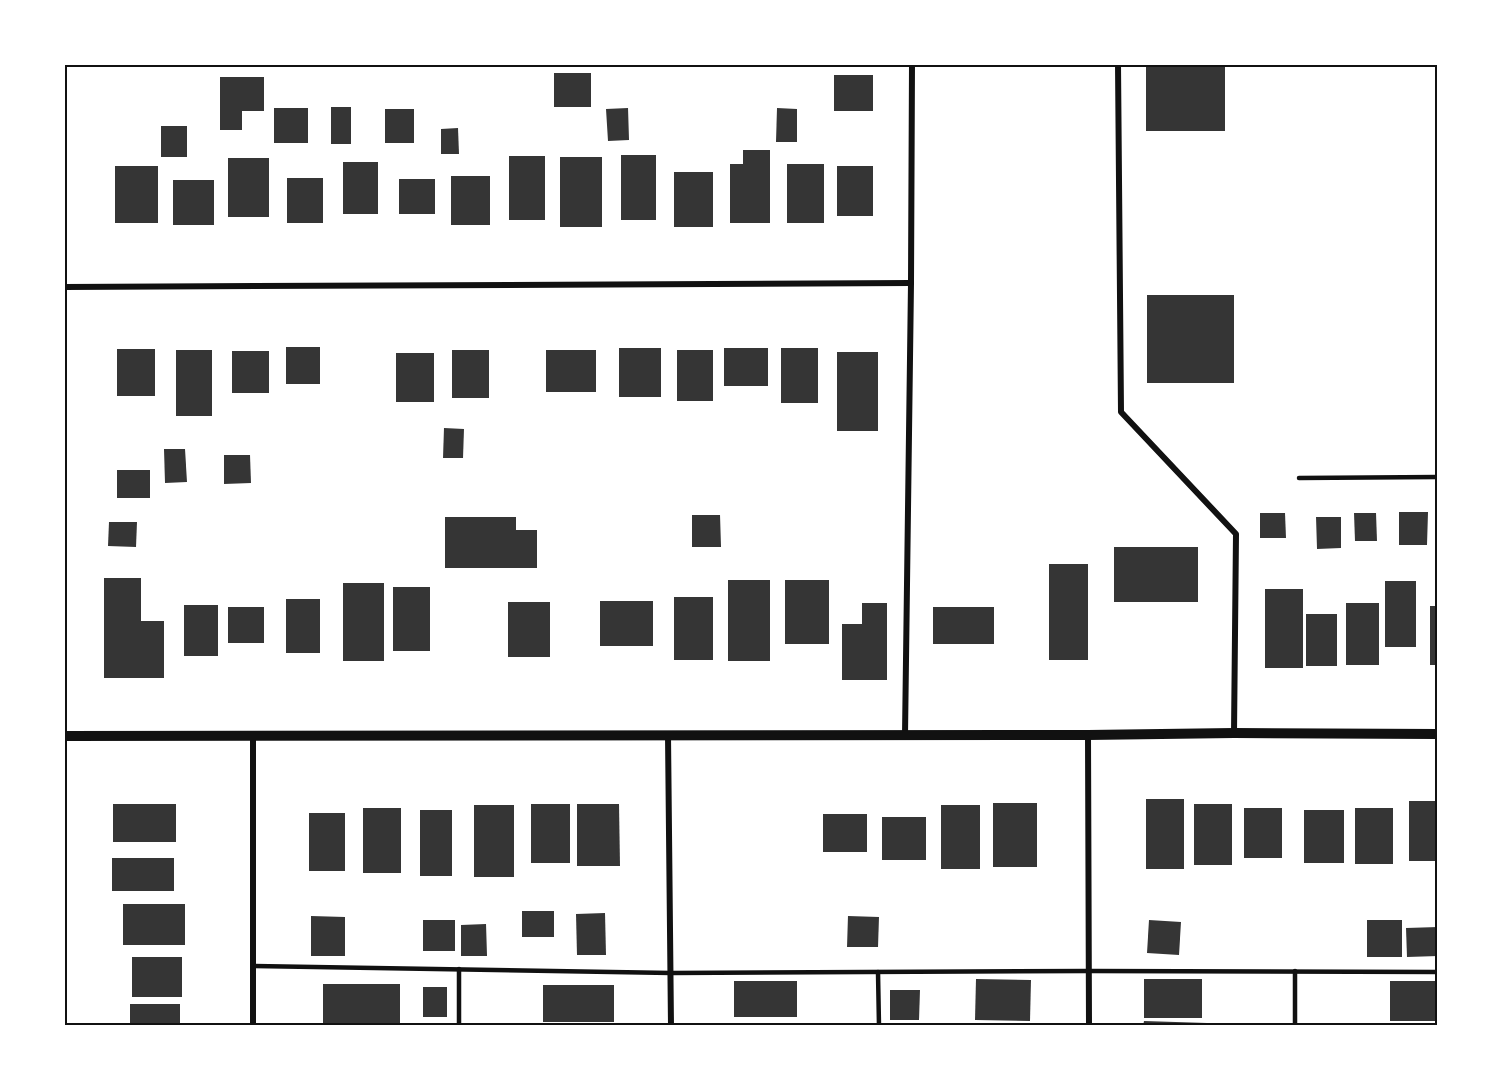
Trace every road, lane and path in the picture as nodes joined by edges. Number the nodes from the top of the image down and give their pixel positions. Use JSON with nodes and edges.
{"nodes":[{"id":1,"x":912,"y":64,"type":"edge"},
{"id":2,"x":1118,"y":64,"type":"edge"},
{"id":3,"x":911,"y":283,"type":"junction"},
{"id":4,"x":64,"y":287,"type":"edge"},
{"id":5,"x":1437,"y":477,"type":"edge"},
{"id":6,"x":1299,"y":478,"type":"dead end"},
{"id":7,"x":1234,"y":733,"type":"junction"},
{"id":8,"x":1437,"y":734,"type":"edge"},
{"id":9,"x":254,"y":735,"type":"junction"},
{"id":10,"x":668,"y":735,"type":"junction"},
{"id":11,"x":905,"y":735,"type":"junction"},
{"id":12,"x":1088,"y":735,"type":"junction"},
{"id":13,"x":64,"y":736,"type":"edge"},
{"id":14,"x":253,"y":966,"type":"junction"},
{"id":15,"x":459,"y":969,"type":"junction"},
{"id":16,"x":1089,"y":971,"type":"junction"},
{"id":17,"x":1294,"y":971,"type":"junction"},
{"id":18,"x":878,"y":972,"type":"junction"},
{"id":19,"x":1437,"y":972,"type":"edge"},
{"id":20,"x":671,"y":973,"type":"junction"},
{"id":21,"x":253,"y":1026,"type":"edge"},
{"id":22,"x":459,"y":1026,"type":"edge"},
{"id":23,"x":671,"y":1026,"type":"edge"},
{"id":24,"x":879,"y":1026,"type":"edge"},
{"id":25,"x":1089,"y":1026,"type":"edge"},
{"id":26,"x":1295,"y":1026,"type":"edge"}],
"edges":[{"from":1,"to":3,"type":"street"},
{"from":2,"to":7,"type":"street"},
{"from":3,"to":4,"type":"street"},
{"from":3,"to":11,"type":"street"},
{"from":5,"to":6,"type":"lane"},
{"from":7,"to":8,"type":"street"},
{"from":7,"to":12,"type":"street"},
{"from":9,"to":10,"type":"street"},
{"from":9,"to":13,"type":"street"},
{"from":9,"to":14,"type":"street"},
{"from":10,"to":11,"type":"street"},
{"from":10,"to":20,"type":"street"},
{"from":11,"to":12,"type":"street"},
{"from":12,"to":16,"type":"street"},
{"from":14,"to":15,"type":"lane"},
{"from":14,"to":21,"type":"street"},
{"from":15,"to":20,"type":"lane"},
{"from":15,"to":22,"type":"lane"},
{"from":16,"to":17,"type":"lane"},
{"from":16,"to":18,"type":"lane"},
{"from":16,"to":25,"type":"street"},
{"from":17,"to":19,"type":"lane"},
{"from":17,"to":26,"type":"lane"},
{"from":18,"to":20,"type":"lane"},
{"from":18,"to":24,"type":"lane"},
{"from":20,"to":23,"type":"street"}]}
